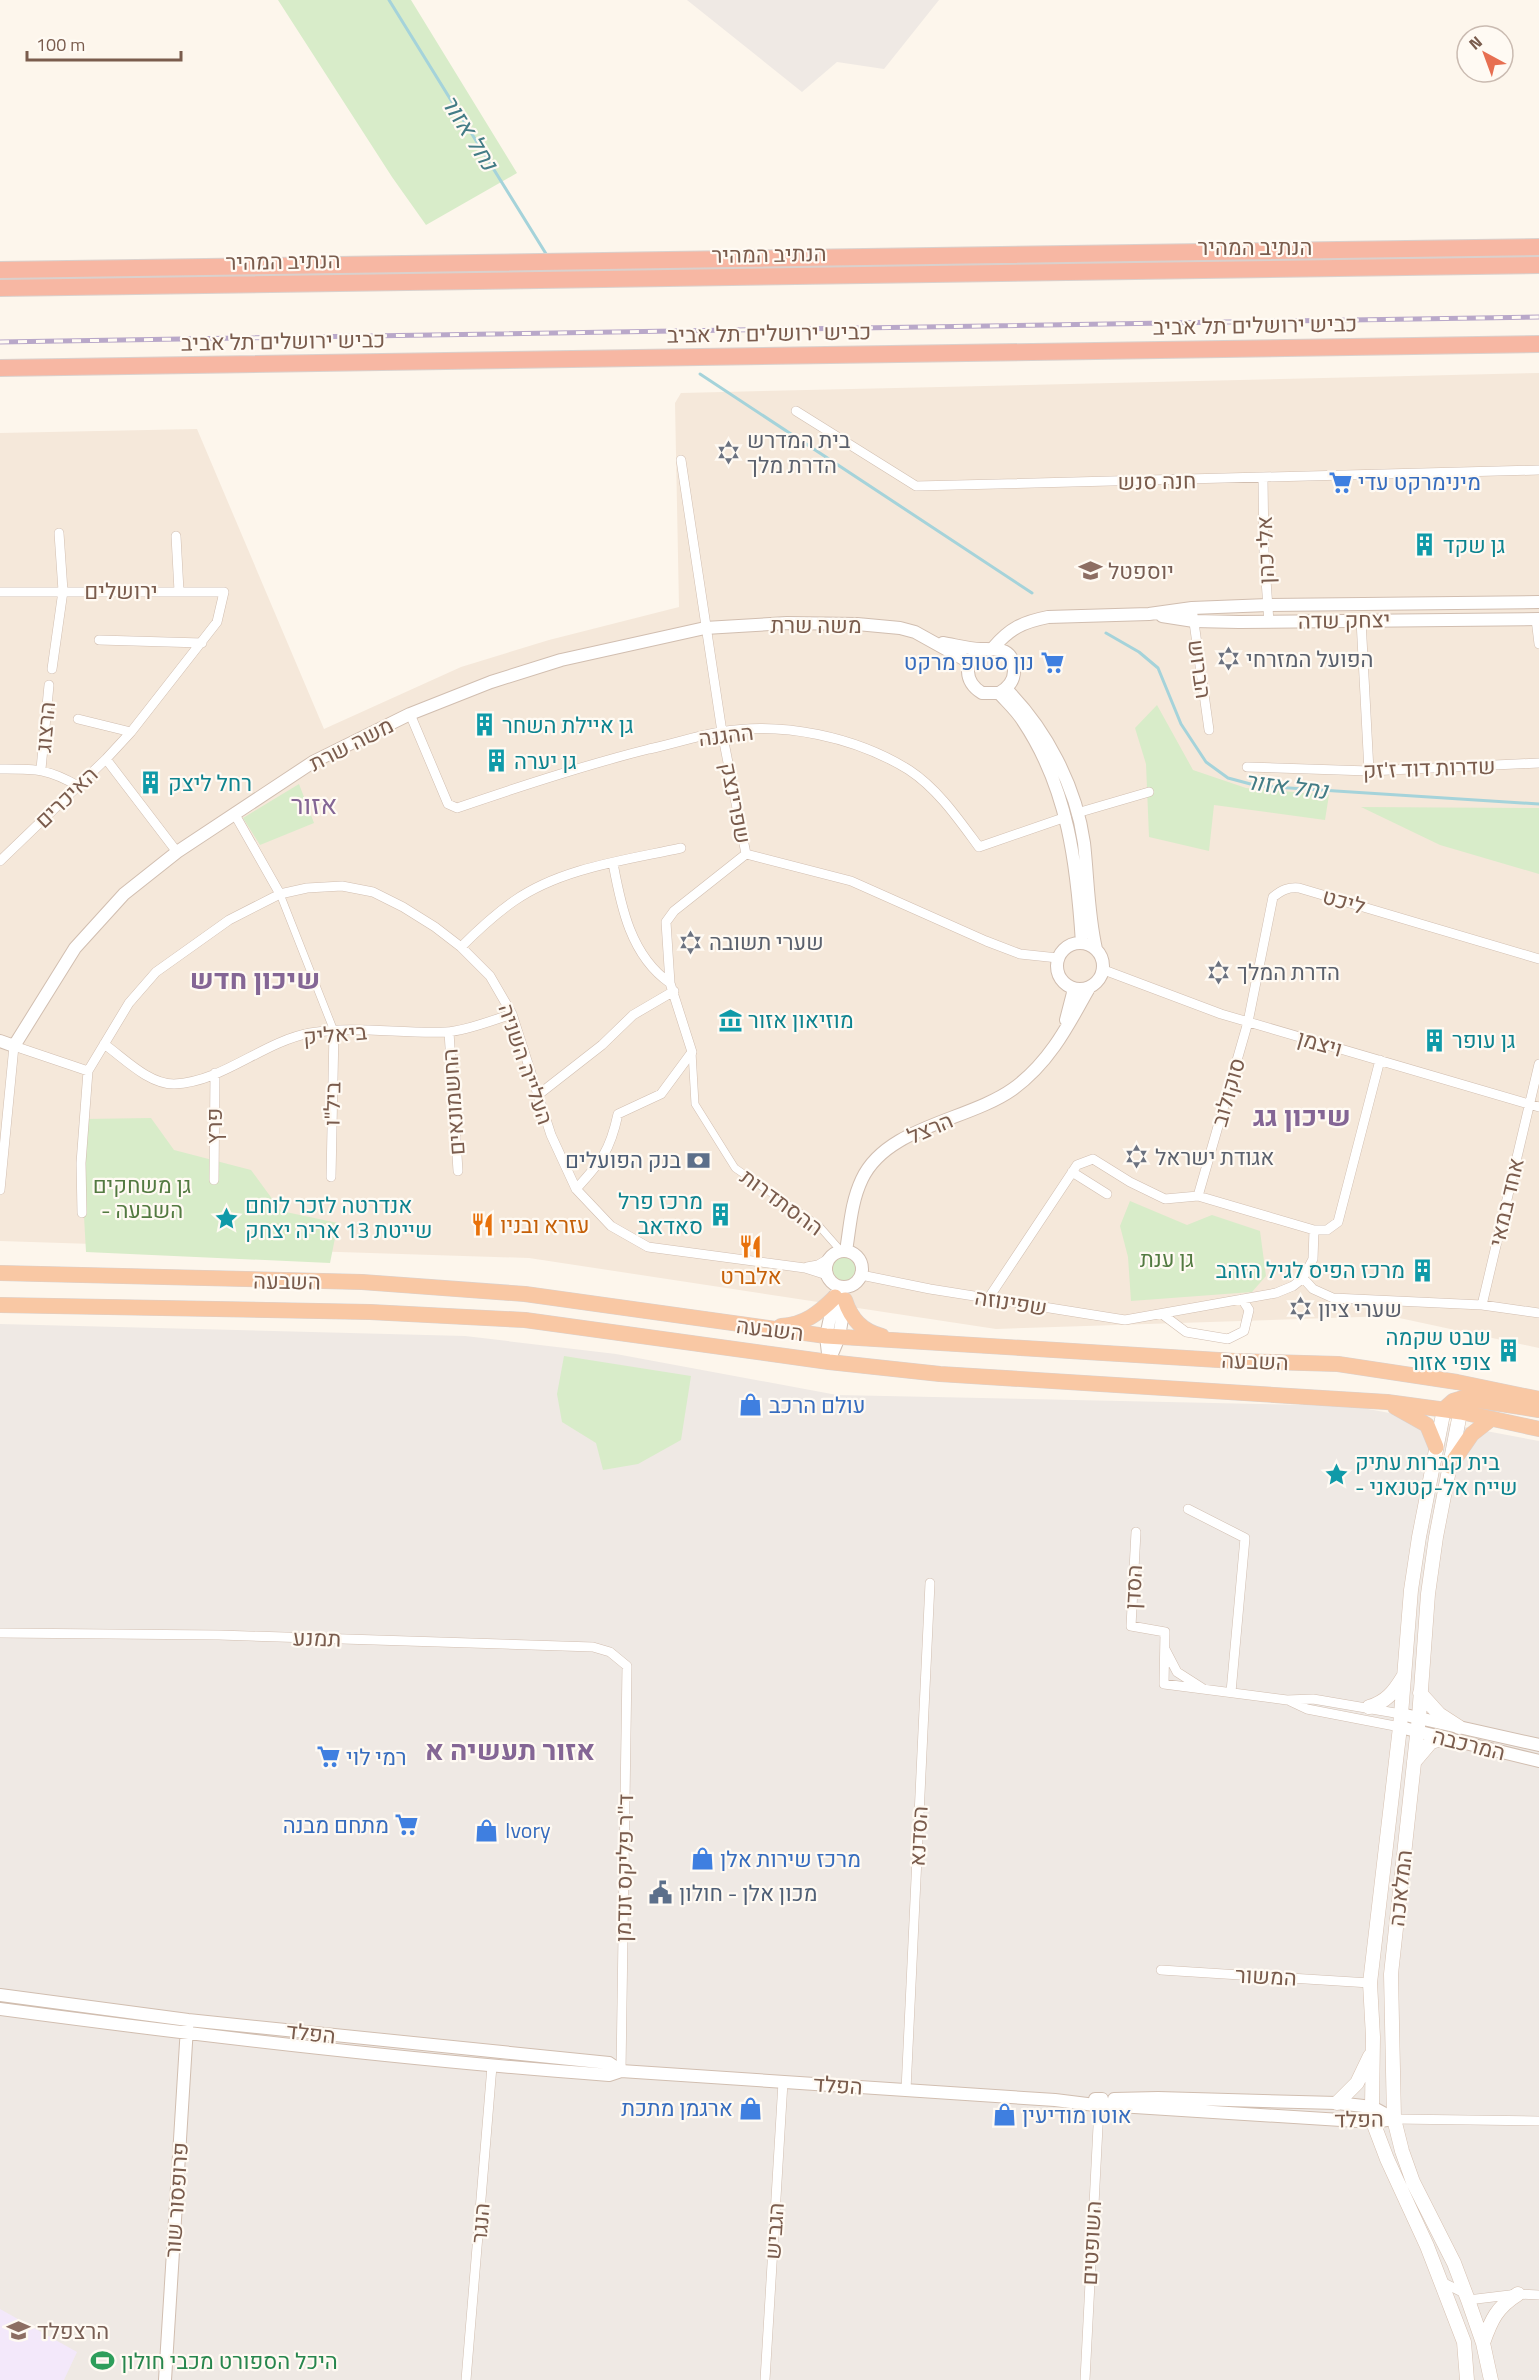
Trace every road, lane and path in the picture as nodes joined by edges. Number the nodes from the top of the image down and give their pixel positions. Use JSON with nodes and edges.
{"nodes":[{"id":1,"x":1539,"y":247,"type":"edge"},
{"id":2,"x":1539,"y":265,"type":"edge"},
{"id":3,"x":0,"y":270,"type":"edge"},
{"id":4,"x":0,"y":288,"type":"edge"},
{"id":5,"x":1539,"y":344,"type":"edge"},
{"id":6,"x":0,"y":368,"type":"edge"},
{"id":7,"x":796,"y":411,"type":"dead end"},
{"id":8,"x":681,"y":460,"type":"dead end"},
{"id":9,"x":1539,"y":470,"type":"edge"},
{"id":10,"x":1263,"y":478,"type":"junction"},
{"id":11,"x":59,"y":533,"type":"dead end"},
{"id":12,"x":176,"y":536,"type":"dead end"},
{"id":13,"x":63,"y":591,"type":"junction"},
{"id":14,"x":179,"y":591,"type":"junction"},
{"id":15,"x":0,"y":592,"type":"edge"},
{"id":16,"x":224,"y":592,"type":"joint"},
{"id":17,"x":1539,"y":602,"type":"edge"},
{"id":18,"x":1268,"y":605,"type":"junction"},
{"id":19,"x":1192,"y":608,"type":"junction"},
{"id":20,"x":1149,"y":614,"type":"junction"},
{"id":21,"x":1538,"y":619,"type":"edge"},
{"id":22,"x":1361,"y":620,"type":"junction"},
{"id":23,"x":1194,"y":621,"type":"junction"},
{"id":24,"x":1269,"y":622,"type":"junction"},
{"id":25,"x":1017,"y":626,"type":"junction"},
{"id":26,"x":705,"y":628,"type":"junction"},
{"id":27,"x":99,"y":640,"type":"dead end"},
{"id":28,"x":933,"y":641,"type":"junction"},
{"id":29,"x":202,"y":643,"type":"junction"},
{"id":30,"x":1539,"y":644,"type":"edge"},
{"id":31,"x":987,"y":648,"type":"junction"},
{"id":32,"x":1005,"y":651,"type":"junction"},
{"id":33,"x":969,"y":662,"type":"junction"},
{"id":34,"x":52,"y":669,"type":"dead end"},
{"id":35,"x":49,"y":685,"type":"dead end"},
{"id":36,"x":1003,"y":691,"type":"junction"},
{"id":37,"x":410,"y":714,"type":"junction"},
{"id":38,"x":78,"y":718,"type":"dead end"},
{"id":39,"x":1209,"y":730,"type":"dead end"},
{"id":40,"x":131,"y":732,"type":"junction"},
{"id":41,"x":722,"y":732,"type":"junction"},
{"id":42,"x":106,"y":759,"type":"junction"},
{"id":43,"x":1539,"y":763,"type":"edge"},
{"id":44,"x":1247,"y":767,"type":"dead end"},
{"id":45,"x":0,"y":769,"type":"edge"},
{"id":46,"x":41,"y":769,"type":"junction"},
{"id":47,"x":1369,"y":771,"type":"junction"},
{"id":48,"x":78,"y":786,"type":"junction"},
{"id":49,"x":1149,"y":792,"type":"dead end"},
{"id":50,"x":234,"y":813,"type":"junction"},
{"id":51,"x":1072,"y":815,"type":"junction"},
{"id":52,"x":681,"y":848,"type":"dead end"},
{"id":53,"x":177,"y":852,"type":"junction"},
{"id":54,"x":746,"y":854,"type":"junction"},
{"id":55,"x":0,"y":861,"type":"edge"},
{"id":56,"x":613,"y":862,"type":"junction"},
{"id":57,"x":280,"y":894,"type":"junction"},
{"id":58,"x":1082,"y":943,"type":"junction"},
{"id":59,"x":461,"y":947,"type":"junction"},
{"id":60,"x":1096,"y":949,"type":"junction"},
{"id":61,"x":1058,"y":958,"type":"junction"},
{"id":62,"x":1539,"y":958,"type":"edge"},
{"id":63,"x":1104,"y":970,"type":"junction"},
{"id":64,"x":672,"y":987,"type":"junction"},
{"id":65,"x":1089,"y":988,"type":"junction"},
{"id":66,"x":1074,"y":989,"type":"junction"},
{"id":67,"x":512,"y":1014,"type":"junction"},
{"id":68,"x":1248,"y":1022,"type":"junction"},
{"id":69,"x":334,"y":1031,"type":"junction"},
{"id":70,"x":448,"y":1032,"type":"junction"},
{"id":71,"x":1062,"y":1039,"type":"junction"},
{"id":72,"x":0,"y":1041,"type":"edge"},
{"id":73,"x":104,"y":1044,"type":"junction"},
{"id":74,"x":14,"y":1046,"type":"junction"},
{"id":75,"x":692,"y":1052,"type":"junction"},
{"id":76,"x":1380,"y":1060,"type":"junction"},
{"id":77,"x":1539,"y":1064,"type":"edge"},
{"id":78,"x":88,"y":1071,"type":"junction"},
{"id":79,"x":215,"y":1073,"type":"junction"},
{"id":80,"x":538,"y":1095,"type":"junction"},
{"id":81,"x":1534,"y":1106,"type":"edge"},
{"id":82,"x":458,"y":1171,"type":"dead end"},
{"id":83,"x":1072,"y":1172,"type":"junction"},
{"id":84,"x":331,"y":1177,"type":"dead end"},
{"id":85,"x":214,"y":1180,"type":"dead end"},
{"id":86,"x":576,"y":1189,"type":"junction"},
{"id":87,"x":0,"y":1190,"type":"edge"},
{"id":88,"x":1107,"y":1194,"type":"dead end"},
{"id":89,"x":1198,"y":1196,"type":"junction"},
{"id":90,"x":82,"y":1213,"type":"dead end"},
{"id":91,"x":1314,"y":1230,"type":"junction"},
{"id":92,"x":844,"y":1251,"type":"junction"},
{"id":93,"x":830,"y":1258,"type":"junction"},
{"id":94,"x":806,"y":1268,"type":"junction"},
{"id":95,"x":0,"y":1273,"type":"edge"},
{"id":96,"x":827,"y":1275,"type":"junction"},
{"id":97,"x":861,"y":1275,"type":"junction"},
{"id":98,"x":1303,"y":1278,"type":"junction"},
{"id":99,"x":841,"y":1292,"type":"junction"},
{"id":100,"x":988,"y":1299,"type":"junction"},
{"id":101,"x":1242,"y":1299,"type":"junction"},
{"id":102,"x":0,"y":1305,"type":"edge"},
{"id":103,"x":1482,"y":1305,"type":"junction"},
{"id":104,"x":1539,"y":1313,"type":"edge"},
{"id":105,"x":1162,"y":1314,"type":"junction"},
{"id":106,"x":762,"y":1328,"type":"junction"},
{"id":107,"x":832,"y":1336,"type":"junction"},
{"id":108,"x":914,"y":1343,"type":"junction"},
{"id":109,"x":829,"y":1362,"type":"junction"},
{"id":110,"x":1457,"y":1382,"type":"junction"},
{"id":111,"x":1539,"y":1399,"type":"edge"},
{"id":112,"x":1387,"y":1402,"type":"junction"},
{"id":113,"x":1462,"y":1405,"type":"junction"},
{"id":114,"x":1444,"y":1409,"type":"junction"},
{"id":115,"x":1539,"y":1410,"type":"edge"},
{"id":116,"x":1491,"y":1419,"type":"junction"},
{"id":117,"x":1539,"y":1429,"type":"edge"},
{"id":118,"x":1436,"y":1447,"type":"junction"},
{"id":119,"x":1450,"y":1466,"type":"junction"},
{"id":120,"x":1188,"y":1509,"type":"dead end"},
{"id":121,"x":1136,"y":1532,"type":"dead end"},
{"id":122,"x":930,"y":1583,"type":"dead end"},
{"id":123,"x":4,"y":1633,"type":"edge"},
{"id":124,"x":1164,"y":1647,"type":"junction"},
{"id":125,"x":627,"y":1666,"type":"joint"},
{"id":126,"x":1404,"y":1675,"type":"junction"},
{"id":127,"x":1204,"y":1689,"type":"junction"},
{"id":128,"x":1231,"y":1692,"type":"junction"},
{"id":129,"x":1420,"y":1693,"type":"junction"},
{"id":130,"x":1287,"y":1700,"type":"junction"},
{"id":131,"x":1369,"y":1707,"type":"junction"},
{"id":132,"x":1419,"y":1717,"type":"junction"},
{"id":133,"x":1400,"y":1720,"type":"junction"},
{"id":134,"x":1459,"y":1727,"type":"junction"},
{"id":135,"x":1417,"y":1731,"type":"junction"},
{"id":136,"x":1444,"y":1738,"type":"junction"},
{"id":137,"x":1539,"y":1745,"type":"edge"},
{"id":138,"x":1539,"y":1761,"type":"edge"},
{"id":139,"x":1413,"y":1764,"type":"junction"},
{"id":140,"x":1161,"y":1970,"type":"dead end"},
{"id":141,"x":1370,"y":1983,"type":"junction"},
{"id":142,"x":0,"y":1995,"type":"edge"},
{"id":143,"x":0,"y":2009,"type":"edge"},
{"id":144,"x":188,"y":2020,"type":"junction"},
{"id":145,"x":186,"y":2034,"type":"junction"},
{"id":146,"x":1372,"y":2052,"type":"junction"},
{"id":147,"x":492,"y":2066,"type":"junction"},
{"id":148,"x":621,"y":2071,"type":"junction"},
{"id":149,"x":783,"y":2082,"type":"junction"},
{"id":150,"x":906,"y":2090,"type":"junction"},
{"id":151,"x":1099,"y":2103,"type":"junction"},
{"id":152,"x":1337,"y":2103,"type":"junction"},
{"id":153,"x":1372,"y":2107,"type":"junction"},
{"id":154,"x":1394,"y":2119,"type":"junction"},
{"id":155,"x":1539,"y":2121,"type":"edge"},
{"id":156,"x":1373,"y":2122,"type":"junction"},
{"id":157,"x":1440,"y":2281,"type":"junction"},
{"id":158,"x":1518,"y":2294,"type":"junction"},
{"id":159,"x":1539,"y":2295,"type":"edge"},
{"id":160,"x":1468,"y":2300,"type":"junction"},
{"id":161,"x":1483,"y":2343,"type":"junction"},
{"id":162,"x":165,"y":2380,"type":"edge"},
{"id":163,"x":465,"y":2380,"type":"edge"},
{"id":164,"x":765,"y":2380,"type":"edge"},
{"id":165,"x":1085,"y":2380,"type":"edge"},
{"id":166,"x":1467,"y":2380,"type":"edge"},
{"id":167,"x":1491,"y":2380,"type":"edge"}],
"edges":[{"from":1,"to":3,"type":"highway"},
{"from":2,"to":4,"type":"highway","name":"הנתיב המהיר"},
{"from":5,"to":6,"type":"highway","name":"כביש ירושלים תל אביב"},
{"from":7,"to":10,"type":"street","name":"חנה סנש"},
{"from":8,"to":26,"type":"street","name":"שפרינצק"},
{"from":9,"to":10,"type":"street","name":"חנה סנש"},
{"from":10,"to":18,"type":"street","name":"אלי כהן"},
{"from":11,"to":13,"type":"street","name":"ירושלים"},
{"from":12,"to":14,"type":"street","name":"ירושלים"},
{"from":13,"to":14,"type":"street","name":"ירושלים"},
{"from":13,"to":15,"type":"street","name":"ירושלים"},
{"from":13,"to":34,"type":"street","name":"ירושלים"},
{"from":14,"to":16,"type":"street","name":"ירושלים"},
{"from":16,"to":29,"type":"street","name":"האיכרים"},
{"from":17,"to":18,"type":"street","name":"יצחק שדה"},
{"from":18,"to":19,"type":"street","name":"יצחק שדה"},
{"from":18,"to":24,"type":"street","name":"אלי כהן"},
{"from":19,"to":20,"type":"street","name":"יצחק שדה"},
{"from":19,"to":23,"type":"street","name":"הברוש"},
{"from":20,"to":23,"type":"street","name":"יצחק שדה"},
{"from":20,"to":25,"type":"street","name":"יצחק שדה"},
{"from":21,"to":22,"type":"street","name":"יצחק שדה"},
{"from":21,"to":30,"type":"street"},
{"from":22,"to":24,"type":"street","name":"יצחק שדה"},
{"from":22,"to":47,"type":"street"},
{"from":23,"to":24,"type":"street","name":"יצחק שדה"},
{"from":23,"to":39,"type":"street","name":"הברוש"},
{"from":25,"to":31,"type":"street","name":"יצחק שדה"},
{"from":25,"to":32,"type":"street"},
{"from":26,"to":28,"type":"street","name":"משה שרת"},
{"from":26,"to":37,"type":"street","name":"משה שרת"},
{"from":26,"to":41,"type":"street","name":"שפרינצק"},
{"from":27,"to":29,"type":"street"},
{"from":28,"to":31,"type":"street","name":"משה שרת"},
{"from":28,"to":33,"type":"street","name":"משה שרת"},
{"from":29,"to":40,"type":"street","name":"האיכרים"},
{"from":31,"to":32,"type":"street"},
{"from":31,"to":33,"type":"street"},
{"from":32,"to":36,"type":"street"},
{"from":33,"to":36,"type":"street"},
{"from":35,"to":46,"type":"street","name":"הרצוג"},
{"from":36,"to":51,"type":"street"},
{"from":37,"to":41,"type":"street","name":"ההגנה"},
{"from":37,"to":50,"type":"street","name":"משה שרת"},
{"from":38,"to":40,"type":"street"},
{"from":40,"to":42,"type":"street","name":"האיכרים"},
{"from":41,"to":51,"type":"street","name":"ההגנה"},
{"from":41,"to":54,"type":"street","name":"שפרינצק"},
{"from":42,"to":48,"type":"street","name":"האיכרים"},
{"from":42,"to":53,"type":"street"},
{"from":43,"to":47,"type":"street","name":"שדרות דוד ז'זק"},
{"from":44,"to":47,"type":"street","name":"שדרות דוד ז'זק"},
{"from":45,"to":46,"type":"street","name":"הרצוג"},
{"from":46,"to":48,"type":"street","name":"הרצוג"},
{"from":48,"to":55,"type":"street","name":"האיכרים"},
{"from":49,"to":51,"type":"street","name":"ההגנה"},
{"from":50,"to":53,"type":"street","name":"משה שרת"},
{"from":50,"to":57,"type":"street"},
{"from":51,"to":58,"type":"street"},
{"from":51,"to":60,"type":"street"},
{"from":52,"to":56,"type":"street"},
{"from":53,"to":74,"type":"street","name":"משה שרת"},
{"from":54,"to":61,"type":"street","name":"שפרינצק"},
{"from":54,"to":64,"type":"street","name":"ההסתדרות"},
{"from":56,"to":59,"type":"street"},
{"from":56,"to":64,"type":"street"},
{"from":57,"to":59,"type":"street","name":"העלייה השניה"},
{"from":57,"to":69,"type":"street"},
{"from":57,"to":73,"type":"street","name":"העלייה השניה"},
{"from":58,"to":60,"type":"street"},
{"from":58,"to":61,"type":"street"},
{"from":59,"to":67,"type":"street","name":"העלייה השניה"},
{"from":60,"to":63,"type":"street"},
{"from":61,"to":66,"type":"street"},
{"from":62,"to":68,"type":"street","name":"ליכט"},
{"from":63,"to":65,"type":"street"},
{"from":63,"to":68,"type":"street","name":"ויצמן"},
{"from":64,"to":75,"type":"street","name":"ההסתדרות"},
{"from":64,"to":80,"type":"street"},
{"from":65,"to":66,"type":"street"},
{"from":65,"to":71,"type":"street","name":"הרצל"},
{"from":66,"to":71,"type":"street","name":"הרצל"},
{"from":67,"to":70,"type":"street","name":"ביאליק"},
{"from":67,"to":80,"type":"street","name":"העלייה השניה"},
{"from":68,"to":76,"type":"street","name":"ויצמן"},
{"from":68,"to":89,"type":"street","name":"סוקולוב"},
{"from":69,"to":70,"type":"street","name":"ביאליק"},
{"from":69,"to":79,"type":"street","name":"ביאליק"},
{"from":69,"to":84,"type":"street","name":"ביל\"ו"},
{"from":70,"to":82,"type":"street","name":"החשמונאים"},
{"from":71,"to":92,"type":"street","name":"הרצל"},
{"from":72,"to":74,"type":"street"},
{"from":73,"to":78,"type":"street","name":"העלייה השניה"},
{"from":73,"to":79,"type":"street","name":"ביאליק"},
{"from":74,"to":78,"type":"street"},
{"from":74,"to":87,"type":"street","name":"משה שרת"},
{"from":75,"to":86,"type":"street"},
{"from":75,"to":92,"type":"street","name":"ההסתדרות"},
{"from":76,"to":81,"type":"street","name":"ויצמן"},
{"from":76,"to":91,"type":"street"},
{"from":77,"to":81,"type":"street","name":"אחד במאי"},
{"from":78,"to":90,"type":"street"},
{"from":79,"to":85,"type":"street","name":"פרץ"},
{"from":80,"to":86,"type":"street","name":"העלייה השניה"},
{"from":81,"to":103,"type":"street","name":"אחד במאי"},
{"from":83,"to":88,"type":"street"},
{"from":83,"to":89,"type":"street"},
{"from":83,"to":100,"type":"street"},
{"from":86,"to":94,"type":"street","name":"העלייה השניה"},
{"from":89,"to":91,"type":"street"},
{"from":91,"to":98,"type":"street"},
{"from":92,"to":93,"type":"street"},
{"from":92,"to":97,"type":"street"},
{"from":93,"to":94,"type":"street"},
{"from":93,"to":96,"type":"street"},
{"from":94,"to":96,"type":"street","name":"העלייה השניה"},
{"from":95,"to":106,"type":"highway","name":"השבעה"},
{"from":96,"to":99,"type":"street"},
{"from":97,"to":99,"type":"street"},
{"from":97,"to":100,"type":"street","name":"שפינוזה"},
{"from":98,"to":101,"type":"street","name":"שפינוזה"},
{"from":98,"to":103,"type":"street"},
{"from":99,"to":106,"type":"highway"},
{"from":99,"to":107,"type":"street"},
{"from":99,"to":108,"type":"highway"},
{"from":100,"to":105,"type":"street","name":"שפינוזה"},
{"from":101,"to":105,"type":"street","name":"שפינוזה"},
{"from":101,"to":105,"type":"street"},
{"from":102,"to":109,"type":"highway","name":"השבעה"},
{"from":103,"to":104,"type":"street"},
{"from":106,"to":107,"type":"highway","name":"השבעה"},
{"from":107,"to":108,"type":"highway","name":"השבעה"},
{"from":107,"to":109,"type":"street"},
{"from":108,"to":110,"type":"highway","name":"השבעה"},
{"from":109,"to":112,"type":"highway","name":"השבעה"},
{"from":110,"to":111,"type":"highway","name":"השבעה"},
{"from":110,"to":113,"type":"main road"},
{"from":112,"to":114,"type":"highway","name":"השבעה"},
{"from":112,"to":118,"type":"highway"},
{"from":113,"to":114,"type":"highway","name":"השבעה"},
{"from":113,"to":115,"type":"highway"},
{"from":113,"to":116,"type":"highway","name":"השבעה"},
{"from":113,"to":119,"type":"main road","name":"המלאכה"},
{"from":114,"to":118,"type":"main road","name":"המלאכה"},
{"from":116,"to":117,"type":"highway","name":"השבעה"},
{"from":116,"to":119,"type":"highway"},
{"from":118,"to":126,"type":"main road","name":"המלאכה"},
{"from":119,"to":129,"type":"main road","name":"המלאכה"},
{"from":120,"to":128,"type":"street"},
{"from":121,"to":124,"type":"street","name":"הסדן"},
{"from":122,"to":150,"type":"street","name":"הסדנא"},
{"from":123,"to":125,"type":"street","name":"תמנע"},
{"from":124,"to":127,"type":"street","name":"הסדן"},
{"from":124,"to":127,"type":"street","name":"הסדן"},
{"from":125,"to":148,"type":"street","name":"ד''ר פליקס זנדמן"},
{"from":126,"to":131,"type":"main road"},
{"from":126,"to":133,"type":"main road","name":"המלאכה"},
{"from":127,"to":128,"type":"street","name":"הסדן"},
{"from":128,"to":130,"type":"street","name":"הסדן"},
{"from":129,"to":132,"type":"main road","name":"המלאכה"},
{"from":129,"to":134,"type":"main road"},
{"from":130,"to":131,"type":"street","name":"הסדן"},
{"from":130,"to":133,"type":"street","name":"הסדן"},
{"from":131,"to":133,"type":"street","name":"הסדן"},
{"from":132,"to":133,"type":"street","name":"המרכבה"},
{"from":132,"to":134,"type":"street","name":"המרכבה"},
{"from":132,"to":135,"type":"main road","name":"המלאכה"},
{"from":133,"to":135,"type":"street","name":"המרכבה"},
{"from":133,"to":141,"type":"main road","name":"המלאכה"},
{"from":134,"to":137,"type":"street","name":"המרכבה"},
{"from":135,"to":136,"type":"street","name":"המרכבה"},
{"from":135,"to":139,"type":"main road","name":"המלאכה"},
{"from":136,"to":138,"type":"street","name":"המרכבה"},
{"from":136,"to":139,"type":"main road"},
{"from":139,"to":154,"type":"main road","name":"המלאכה"},
{"from":140,"to":141,"type":"street","name":"המשור"},
{"from":141,"to":146,"type":"main road","name":"המלאכה"},
{"from":142,"to":144,"type":"street","name":"הפלד"},
{"from":143,"to":145,"type":"street","name":"הפלד"},
{"from":144,"to":145,"type":"street","name":"פרופסור שור"},
{"from":144,"to":148,"type":"street","name":"הפלד"},
{"from":145,"to":147,"type":"street","name":"הפלד"},
{"from":145,"to":162,"type":"street","name":"פרופסור שור"},
{"from":146,"to":152,"type":"main road"},
{"from":146,"to":153,"type":"main road","name":"המלאכה"},
{"from":147,"to":148,"type":"street","name":"הפלד"},
{"from":147,"to":163,"type":"street","name":"הנגר"},
{"from":148,"to":149,"type":"street","name":"הפלד"},
{"from":149,"to":150,"type":"street","name":"הפלד"},
{"from":149,"to":164,"type":"street","name":"הגביש"},
{"from":150,"to":151,"type":"street","name":"הפלד"},
{"from":151,"to":152,"type":"street","name":"הפלד"},
{"from":151,"to":156,"type":"street","name":"הפלד"},
{"from":151,"to":165,"type":"street","name":"השופטים"},
{"from":152,"to":153,"type":"street","name":"הפלד"},
{"from":153,"to":154,"type":"street","name":"הפלד"},
{"from":153,"to":156,"type":"main road","name":"המלאכה"},
{"from":154,"to":155,"type":"street"},
{"from":154,"to":156,"type":"street","name":"הפלד"},
{"from":154,"to":160,"type":"main road","name":"המלאכה"},
{"from":156,"to":157,"type":"main road","name":"המלאכה"},
{"from":157,"to":160,"type":"street"},
{"from":157,"to":166,"type":"main road","name":"המלאכה"},
{"from":158,"to":159,"type":"street"},
{"from":158,"to":160,"type":"street"},
{"from":158,"to":161,"type":"main road"},
{"from":160,"to":161,"type":"main road","name":"המלאכה"},
{"from":161,"to":167,"type":"main road","name":"המלאכה"}]}
